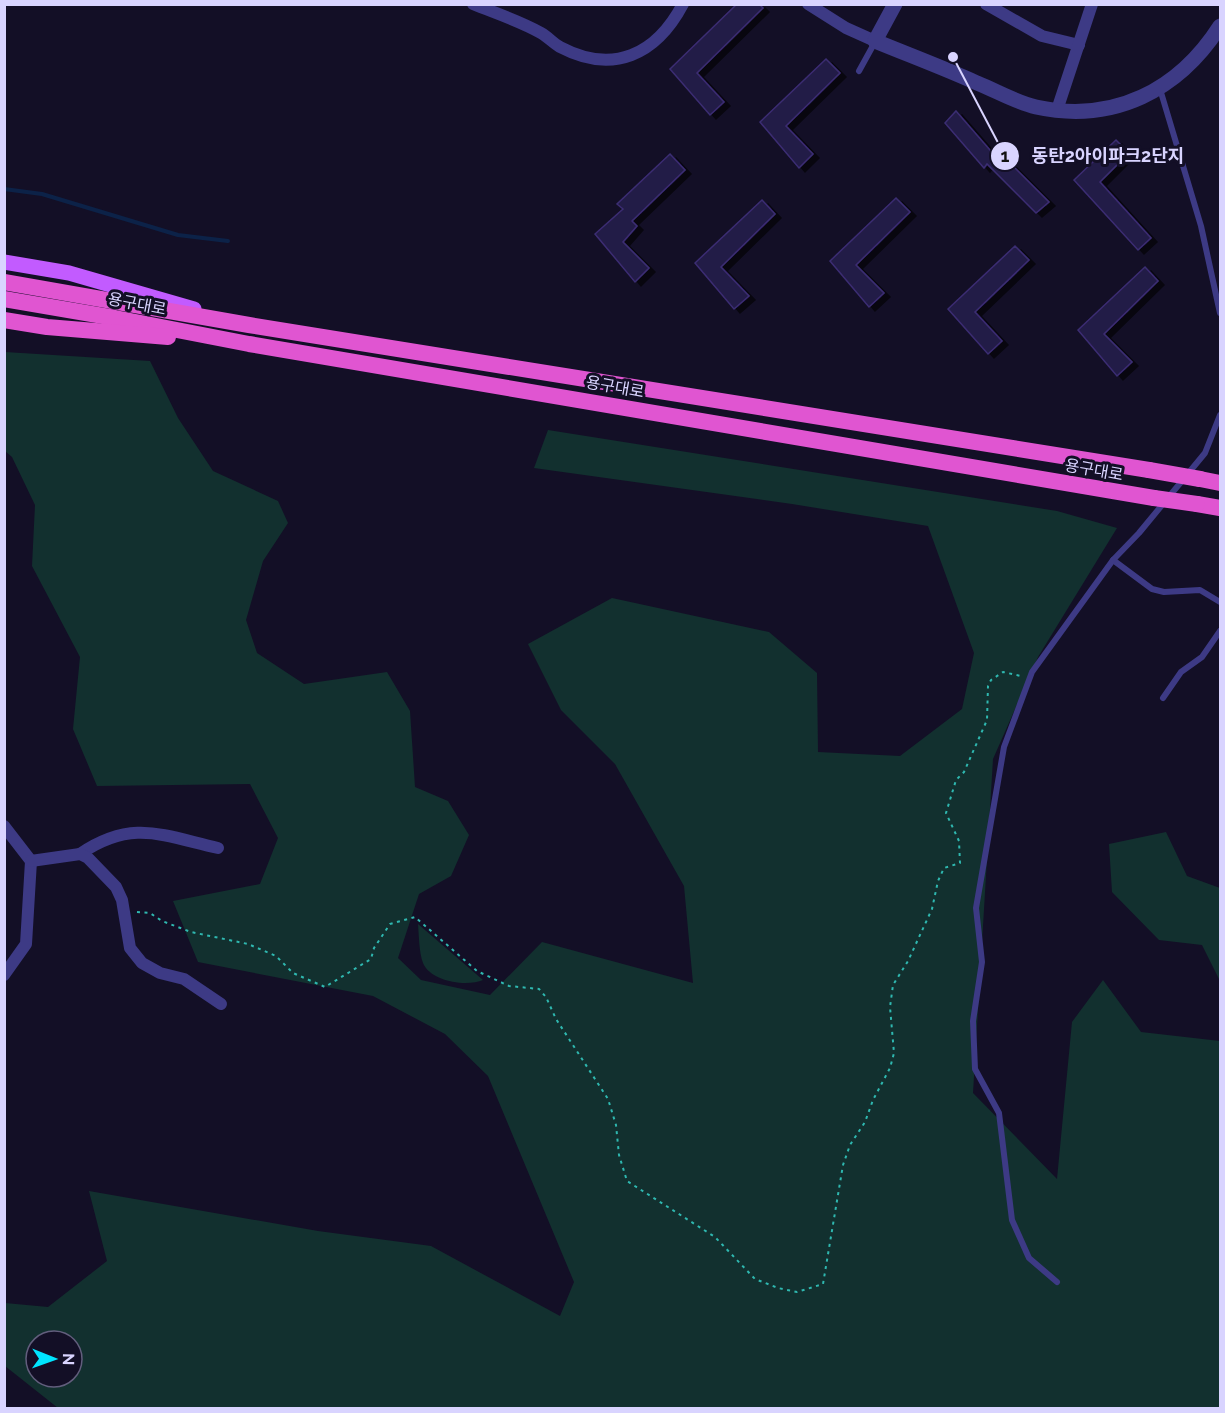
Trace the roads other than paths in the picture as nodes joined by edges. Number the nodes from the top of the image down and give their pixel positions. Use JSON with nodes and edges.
{"nodes":[{"id":1,"x":472,"y":4,"type":"edge"},
{"id":2,"x":683,"y":4,"type":"edge"},
{"id":3,"x":808,"y":4,"type":"edge"},
{"id":4,"x":896,"y":4,"type":"edge"},
{"id":5,"x":986,"y":4,"type":"edge"},
{"id":6,"x":1092,"y":4,"type":"edge"},
{"id":7,"x":1221,"y":26,"type":"edge"},
{"id":8,"x":875,"y":41,"type":"junction"},
{"id":9,"x":1079,"y":45,"type":"junction"},
{"id":10,"x":859,"y":71,"type":"dead end"},
{"id":11,"x":1160,"y":88,"type":"junction"},
{"id":12,"x":1058,"y":110,"type":"junction"},
{"id":13,"x":4,"y":262,"type":"edge"},
{"id":14,"x":4,"y":282,"type":"edge"},
{"id":15,"x":4,"y":299,"type":"edge"},
{"id":16,"x":1221,"y":312,"type":"edge"},
{"id":17,"x":4,"y":320,"type":"edge"},
{"id":18,"x":249,"y":325,"type":"junction"},
{"id":19,"x":249,"y":345,"type":"junction"},
{"id":20,"x":1221,"y":415,"type":"edge"},
{"id":21,"x":1221,"y":483,"type":"edge"},
{"id":22,"x":1221,"y":508,"type":"edge"},
{"id":23,"x":1113,"y":560,"type":"junction"},
{"id":24,"x":1221,"y":602,"type":"edge"},
{"id":25,"x":1221,"y":631,"type":"edge"},
{"id":26,"x":1163,"y":698,"type":"dead end"},
{"id":27,"x":4,"y":826,"type":"edge"},
{"id":28,"x":218,"y":848,"type":"dead end"},
{"id":29,"x":80,"y":854,"type":"junction"},
{"id":30,"x":31,"y":861,"type":"junction"},
{"id":31,"x":4,"y":975,"type":"edge"},
{"id":32,"x":221,"y":1005,"type":"dead end"},
{"id":33,"x":1057,"y":1282,"type":"dead end"}],
"edges":[{"from":1,"to":2,"type":"street"},
{"from":3,"to":8,"type":"street"},
{"from":4,"to":8,"type":"street"},
{"from":5,"to":9,"type":"street"},
{"from":6,"to":9,"type":"street"},
{"from":7,"to":11,"type":"street"},
{"from":8,"to":10,"type":"lane"},
{"from":8,"to":12,"type":"street"},
{"from":9,"to":12,"type":"street"},
{"from":11,"to":12,"type":"street"},
{"from":11,"to":16,"type":"lane"},
{"from":13,"to":18,"type":"main road"},
{"from":14,"to":18,"type":"highway","name":"용구대로"},
{"from":15,"to":19,"type":"highway","name":"용구대로"},
{"from":17,"to":19,"type":"highway"},
{"from":18,"to":21,"type":"highway","name":"용구대로","bridge":true},
{"from":19,"to":22,"type":"highway","name":"용구대로","bridge":true},
{"from":20,"to":23,"type":"lane"},
{"from":23,"to":24,"type":"lane"},
{"from":23,"to":33,"type":"lane"},
{"from":25,"to":26,"type":"lane"},
{"from":27,"to":30,"type":"street"},
{"from":28,"to":29,"type":"street"},
{"from":29,"to":30,"type":"street"},
{"from":29,"to":32,"type":"street"},
{"from":30,"to":31,"type":"street"}]}
